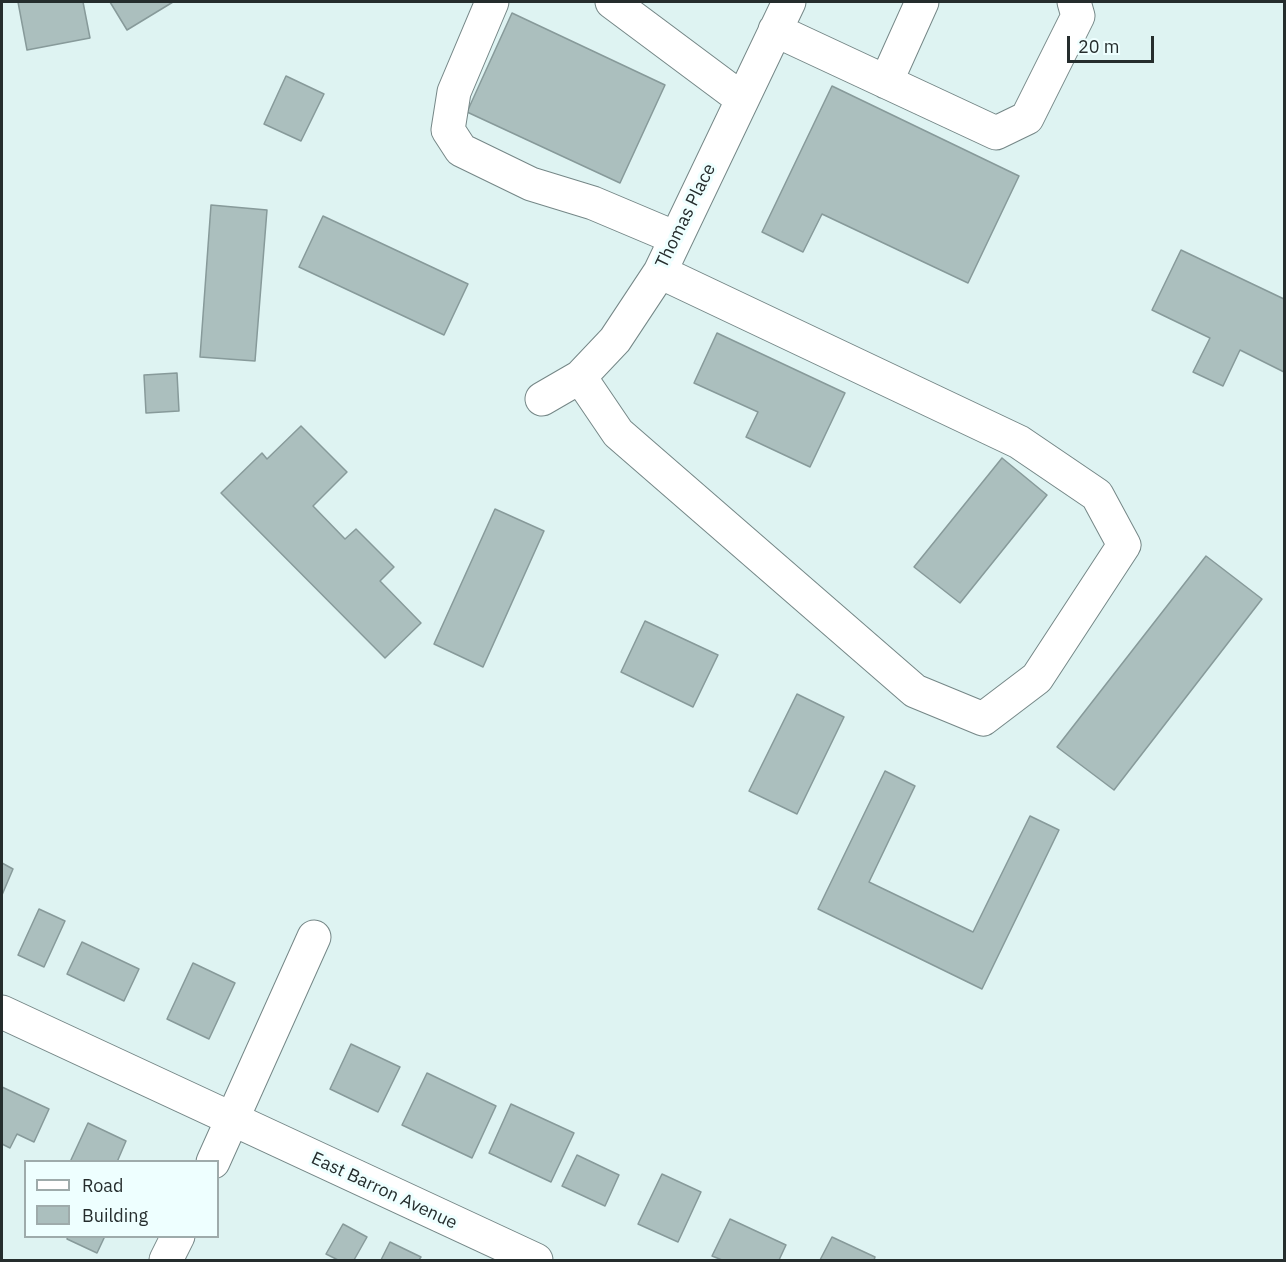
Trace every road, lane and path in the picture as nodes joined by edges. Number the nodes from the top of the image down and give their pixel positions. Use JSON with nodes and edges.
{"nodes":[{"id":1,"x":492,"y":2,"type":"edge"},
{"id":2,"x":612,"y":2,"type":"edge"},
{"id":3,"x":922,"y":2,"type":"edge"},
{"id":4,"x":1074,"y":2,"type":"edge"},
{"id":5,"x":782,"y":16,"type":"edge"},
{"id":6,"x":886,"y":82,"type":"junction"},
{"id":7,"x":742,"y":99,"type":"junction"},
{"id":8,"x":676,"y":238,"type":"junction"},
{"id":9,"x":660,"y":272,"type":"junction"},
{"id":10,"x":580,"y":377,"type":"junction"},
{"id":11,"x":542,"y":399,"type":"dead end"},
{"id":12,"x":314,"y":937,"type":"dead end"},
{"id":13,"x":2,"y":1012,"type":"edge"},
{"id":14,"x":232,"y":1121,"type":"junction"},
{"id":15,"x":213,"y":1160,"type":"edge"},
{"id":16,"x":177,"y":1238,"type":"edge"},
{"id":17,"x":166,"y":1260,"type":"edge"},
{"id":18,"x":536,"y":1260,"type":"edge"}],
"edges":[{"from":1,"to":8,"type":"street"},
{"from":2,"to":7,"type":"street"},
{"from":3,"to":6,"type":"street"},
{"from":4,"to":6,"type":"street"},
{"from":5,"to":6,"type":"street"},
{"from":5,"to":7,"type":"street","name":"Thomas Place"},
{"from":7,"to":8,"type":"street","name":"Thomas Place"},
{"from":8,"to":9,"type":"street","name":"Thomas Place"},
{"from":9,"to":10,"type":"street","name":"Thomas Place"},
{"from":9,"to":10,"type":"street"},
{"from":10,"to":11,"type":"street","name":"Thomas Place"},
{"from":12,"to":14,"type":"street"},
{"from":13,"to":14,"type":"street","name":"East Barron Avenue"},
{"from":14,"to":15,"type":"street"},
{"from":14,"to":18,"type":"street","name":"East Barron Avenue"},
{"from":16,"to":17,"type":"street"}]}
